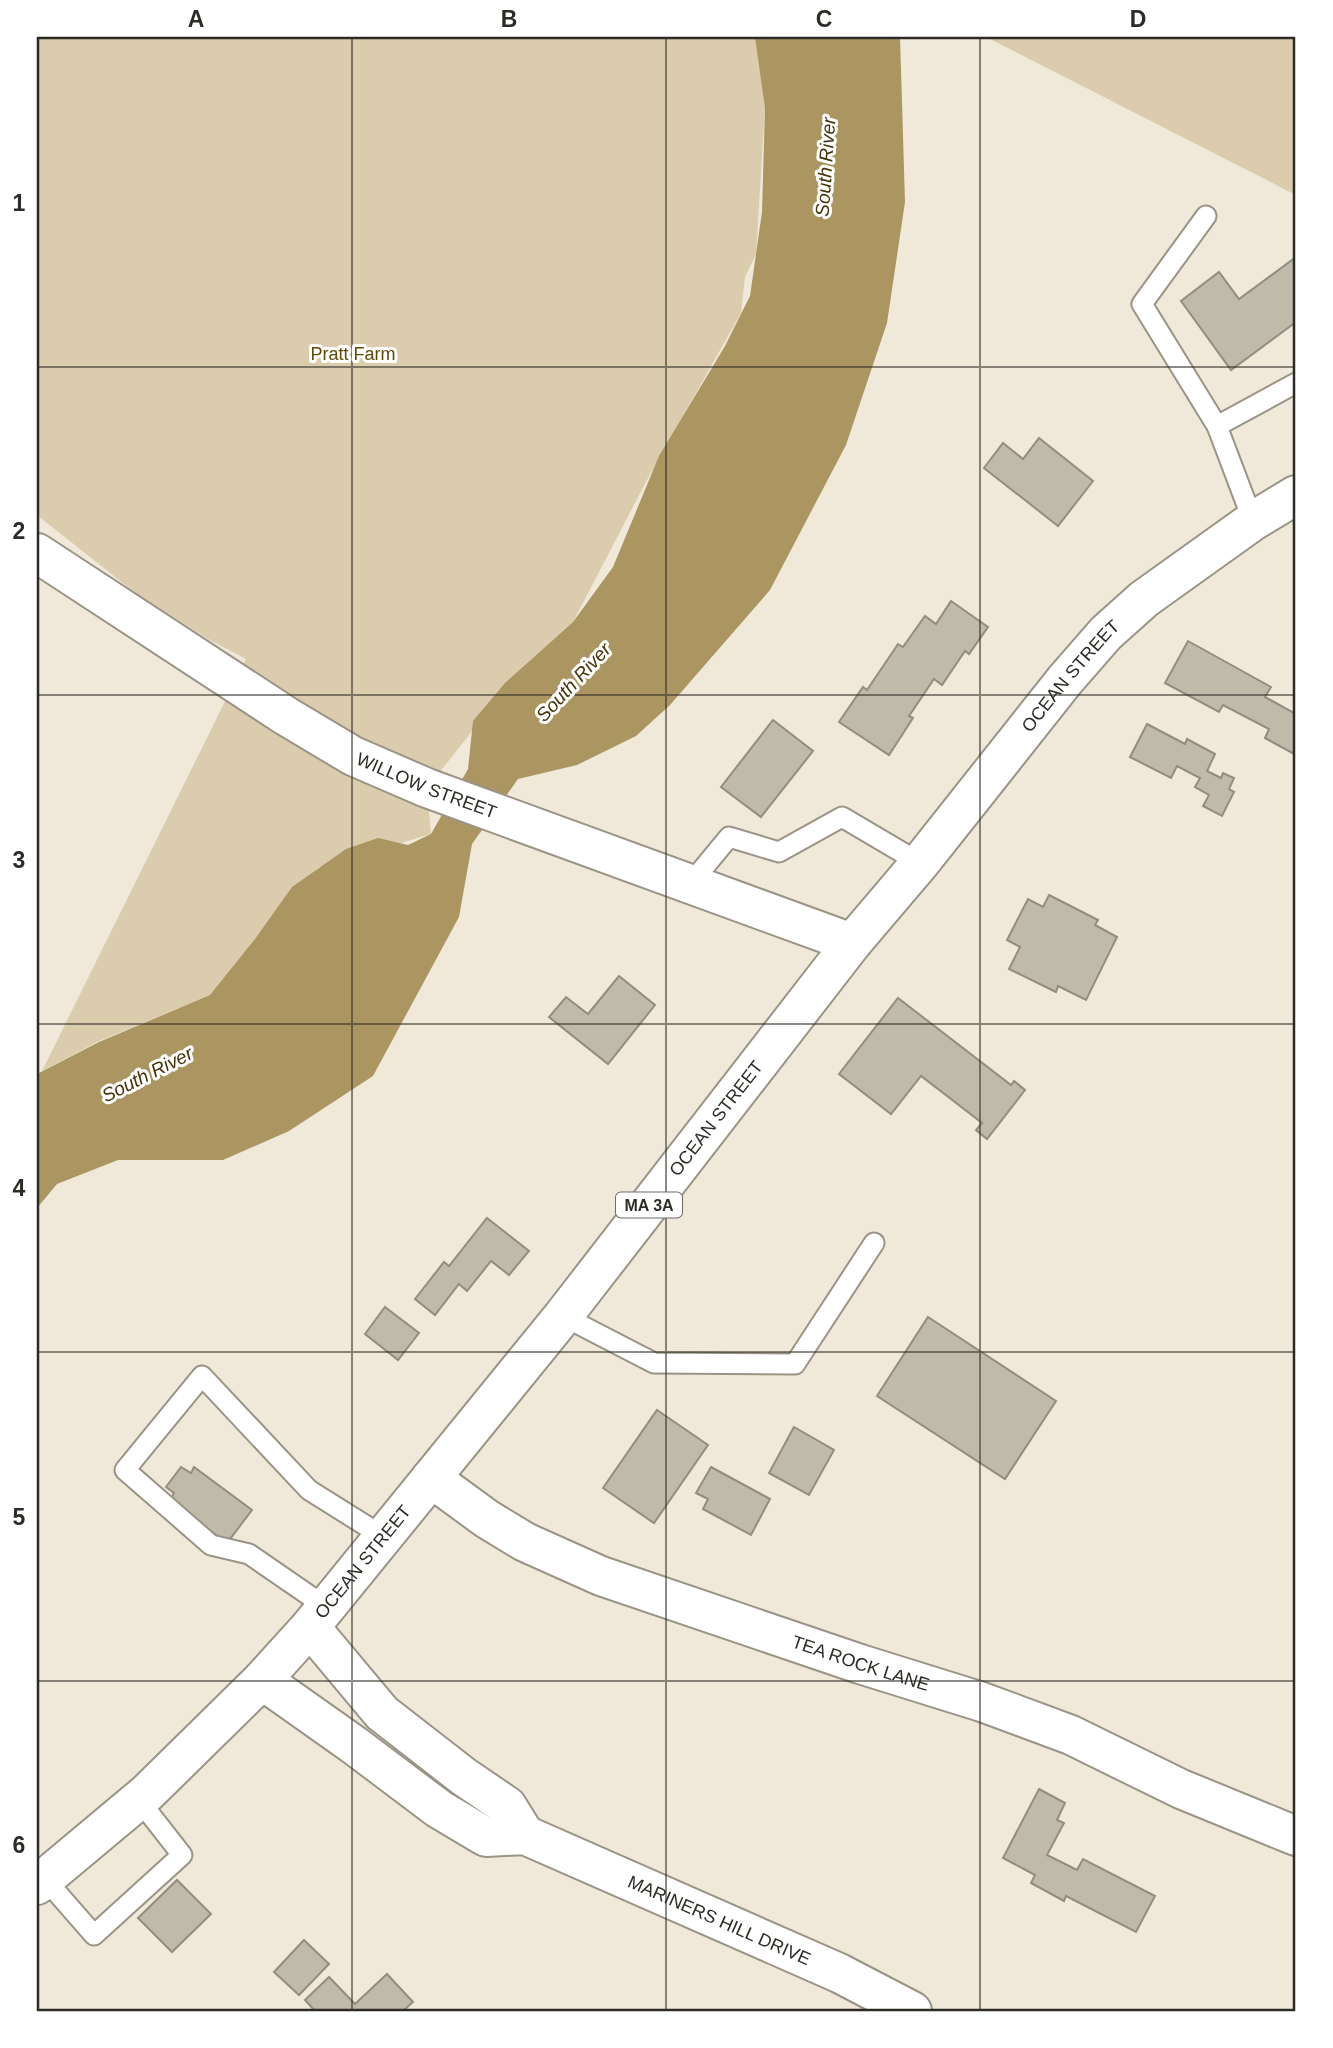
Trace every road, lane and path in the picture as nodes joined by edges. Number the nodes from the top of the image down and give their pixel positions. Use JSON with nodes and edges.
{"nodes":[{"id":1,"x":1206,"y":216,"type":"dead end"},
{"id":2,"x":1296,"y":383,"type":"edge"},
{"id":3,"x":1217,"y":426,"type":"junction"},
{"id":4,"x":1296,"y":495,"type":"edge"},
{"id":5,"x":1296,"y":517,"type":"edge"},
{"id":6,"x":1253,"y":521,"type":"junction"},
{"id":7,"x":37,"y":553,"type":"edge"},
{"id":8,"x":920,"y":863,"type":"junction"},
{"id":9,"x":691,"y":883,"type":"junction"},
{"id":10,"x":852,"y":943,"type":"junction"},
{"id":11,"x":874,"y":1243,"type":"dead end"},
{"id":12,"x":564,"y":1316,"type":"junction"},
{"id":13,"x":431,"y":1478,"type":"junction"},
{"id":14,"x":384,"y":1536,"type":"junction"},
{"id":15,"x":318,"y":1617,"type":"junction"},
{"id":16,"x":262,"y":1680,"type":"junction"},
{"id":17,"x":139,"y":1800,"type":"junction"},
{"id":18,"x":525,"y":1835,"type":"junction"},
{"id":19,"x":1296,"y":1836,"type":"edge"},
{"id":20,"x":41,"y":1882,"type":"edge"},
{"id":21,"x":912,"y":2011,"type":"edge"}],
"edges":[{"from":1,"to":3,"type":"lane"},
{"from":2,"to":3,"type":"lane"},
{"from":3,"to":6,"type":"lane"},
{"from":4,"to":6,"type":"street","name":"OCEAN STREET","number":"MA 3A"},
{"from":5,"to":6,"type":"street"},
{"from":6,"to":8,"type":"street","name":"OCEAN STREET","number":"MA 3A"},
{"from":7,"to":9,"type":"street","name":"WILLOW STREET"},
{"from":8,"to":9,"type":"lane"},
{"from":8,"to":10,"type":"street","name":"OCEAN STREET","number":"MA 3A"},
{"from":9,"to":10,"type":"street","name":"WILLOW STREET"},
{"from":10,"to":12,"type":"street","name":"OCEAN STREET","number":"MA 3A"},
{"from":11,"to":12,"type":"lane"},
{"from":12,"to":13,"type":"street","name":"OCEAN STREET","number":"MA 3A"},
{"from":13,"to":14,"type":"street","name":"OCEAN STREET","number":"MA 3A"},
{"from":13,"to":19,"type":"street","name":"TEA ROCK LANE"},
{"from":14,"to":15,"type":"street","name":"OCEAN STREET","number":"MA 3A"},
{"from":14,"to":15,"type":"lane"},
{"from":15,"to":16,"type":"street","name":"OCEAN STREET","number":"MA 3A"},
{"from":15,"to":18,"type":"street"},
{"from":16,"to":17,"type":"street","name":"OCEAN STREET","number":"MA 3A"},
{"from":16,"to":18,"type":"street","name":"MARINERS HILL DRIVE"},
{"from":17,"to":20,"type":"street","name":"OCEAN STREET","number":"MA 3A"},
{"from":17,"to":20,"type":"lane"},
{"from":18,"to":21,"type":"street","name":"MARINERS HILL DRIVE"}]}
